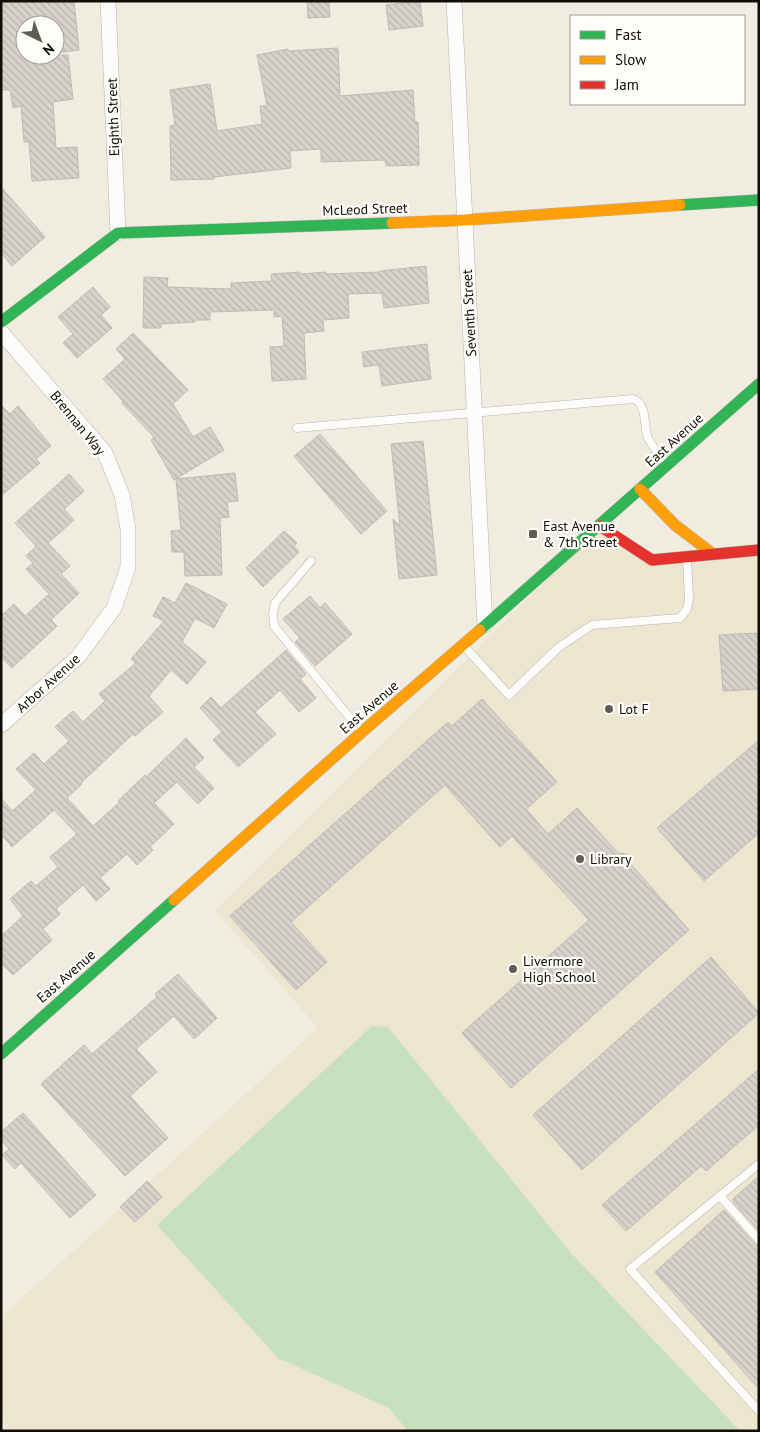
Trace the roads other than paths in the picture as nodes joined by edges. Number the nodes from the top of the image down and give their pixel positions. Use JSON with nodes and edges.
{"nodes":[{"id":1,"x":108,"y":1,"type":"edge"},
{"id":2,"x":454,"y":1,"type":"edge"},
{"id":3,"x":759,"y":200,"type":"edge"},
{"id":4,"x":464,"y":220,"type":"junction"},
{"id":5,"x":118,"y":232,"type":"junction"},
{"id":6,"x":1,"y":322,"type":"edge"},
{"id":7,"x":1,"y":332,"type":"edge"},
{"id":8,"x":759,"y":384,"type":"edge"},
{"id":9,"x":474,"y":413,"type":"junction"},
{"id":10,"x":297,"y":428,"type":"dead end"},
{"id":11,"x":668,"y":465,"type":"junction"},
{"id":12,"x":640,"y":489,"type":"junction"},
{"id":13,"x":600,"y":526,"type":"junction"},
{"id":14,"x":128,"y":529,"type":"joint"},
{"id":15,"x":759,"y":550,"type":"edge"},
{"id":16,"x":713,"y":554,"type":"junction"},
{"id":17,"x":687,"y":557,"type":"junction"},
{"id":18,"x":312,"y":561,"type":"dead end"},
{"id":19,"x":485,"y":625,"type":"junction"},
{"id":20,"x":463,"y":644,"type":"junction"},
{"id":21,"x":1,"y":725,"type":"edge"},
{"id":22,"x":362,"y":732,"type":"junction"},
{"id":23,"x":1,"y":1054,"type":"edge"},
{"id":24,"x":759,"y":1164,"type":"edge"},
{"id":25,"x":720,"y":1196,"type":"junction"},
{"id":26,"x":759,"y":1240,"type":"edge"},
{"id":27,"x":759,"y":1411,"type":"edge"}],
"edges":[{"from":1,"to":5,"type":"street","name":"Eighth Street"},
{"from":2,"to":4,"type":"street","name":"Seventh Street"},
{"from":3,"to":4,"type":"street","name":"McLeod Street"},
{"from":4,"to":5,"type":"street","name":"McLeod Street"},
{"from":4,"to":9,"type":"street","name":"Seventh Street"},
{"from":5,"to":6,"type":"street"},
{"from":7,"to":14,"type":"street","name":"Brennan Way"},
{"from":8,"to":11,"type":"street","name":"East Avenue"},
{"from":9,"to":10,"type":"lane"},
{"from":9,"to":11,"type":"lane"},
{"from":9,"to":19,"type":"street","name":"Seventh Street"},
{"from":11,"to":12,"type":"street","name":"East Avenue"},
{"from":12,"to":13,"type":"street","name":"East Avenue"},
{"from":12,"to":16,"type":"street"},
{"from":13,"to":17,"type":"street"},
{"from":13,"to":19,"type":"street","name":"East Avenue"},
{"from":14,"to":21,"type":"street","name":"Arbor Avenue"},
{"from":15,"to":16,"type":"street"},
{"from":16,"to":17,"type":"street"},
{"from":17,"to":20,"type":"lane"},
{"from":18,"to":22,"type":"lane"},
{"from":19,"to":20,"type":"street","name":"East Avenue"},
{"from":20,"to":22,"type":"street","name":"East Avenue"},
{"from":22,"to":23,"type":"street","name":"East Avenue"},
{"from":24,"to":25,"type":"lane"},
{"from":25,"to":26,"type":"lane"},
{"from":25,"to":27,"type":"lane"}]}
